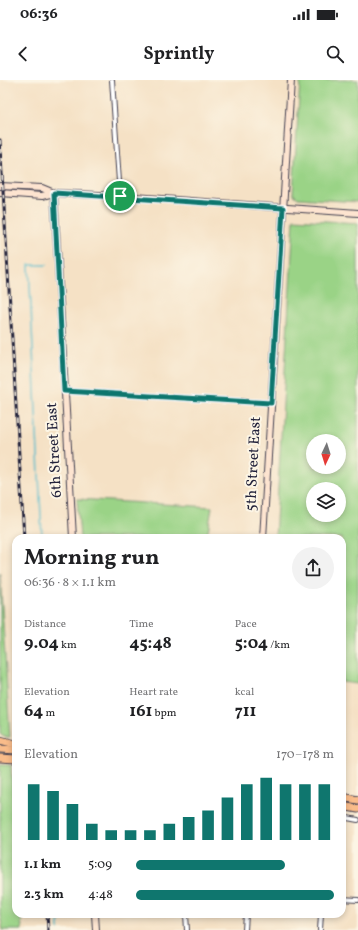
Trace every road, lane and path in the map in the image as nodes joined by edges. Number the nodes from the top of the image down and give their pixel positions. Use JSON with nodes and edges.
{"nodes":[{"id":1,"x":112,"y":80,"type":"edge"},
{"id":2,"x":291,"y":80,"type":"edge"},
{"id":3,"x":0,"y":186,"type":"edge"},
{"id":4,"x":0,"y":193,"type":"edge"},
{"id":5,"x":54,"y":193,"type":"junction"},
{"id":6,"x":120,"y":196,"type":"junction"},
{"id":7,"x":283,"y":208,"type":"junction"},
{"id":8,"x":358,"y":213,"type":"edge"},
{"id":9,"x":64,"y":391,"type":"junction"},
{"id":10,"x":271,"y":403,"type":"junction"},
{"id":11,"x":73,"y":534,"type":"edge"},
{"id":12,"x":263,"y":534,"type":"edge"},
{"id":13,"x":0,"y":740,"type":"edge"},
{"id":14,"x":12,"y":743,"type":"edge"},
{"id":15,"x":0,"y":749,"type":"edge"},
{"id":16,"x":12,"y":750,"type":"edge"},
{"id":17,"x":0,"y":758,"type":"edge"},
{"id":18,"x":12,"y":759,"type":"edge"},
{"id":19,"x":346,"y":798,"type":"edge"},
{"id":20,"x":358,"y":800,"type":"edge"},
{"id":21,"x":346,"y":807,"type":"edge"},
{"id":22,"x":358,"y":809,"type":"edge"},
{"id":23,"x":346,"y":818,"type":"edge"},
{"id":24,"x":358,"y":820,"type":"edge"},
{"id":25,"x":346,"y":899,"type":"edge"},
{"id":26,"x":358,"y":900,"type":"edge"},
{"id":27,"x":95,"y":918,"type":"edge"},
{"id":28,"x":186,"y":918,"type":"edge"},
{"id":29,"x":246,"y":918,"type":"edge"},
{"id":30,"x":321,"y":918,"type":"edge"},
{"id":31,"x":96,"y":930,"type":"edge"},
{"id":32,"x":187,"y":930,"type":"edge"},
{"id":33,"x":245,"y":930,"type":"edge"},
{"id":34,"x":320,"y":930,"type":"edge"}],
"edges":[{"from":1,"to":6,"type":"street"},
{"from":2,"to":7,"type":"street","name":"5th Street East"},
{"from":3,"to":5,"type":"street"},
{"from":4,"to":5,"type":"street"},
{"from":5,"to":6,"type":"street"},
{"from":5,"to":9,"type":"street","name":"6th Street East"},
{"from":6,"to":7,"type":"street"},
{"from":7,"to":8,"type":"street"},
{"from":7,"to":10,"type":"street","name":"5th Street East"},
{"from":9,"to":10,"type":"street"},
{"from":9,"to":11,"type":"street","name":"6th Street East"},
{"from":10,"to":12,"type":"street","name":"5th Street East"},
{"from":13,"to":14,"type":"highway"},
{"from":15,"to":16,"type":"highway"},
{"from":17,"to":18,"type":"highway"},
{"from":19,"to":20,"type":"highway"},
{"from":21,"to":22,"type":"highway"},
{"from":23,"to":24,"type":"street"},
{"from":25,"to":26,"type":"street"},
{"from":27,"to":31,"type":"street"},
{"from":28,"to":32,"type":"street"},
{"from":29,"to":33,"type":"street"},
{"from":30,"to":34,"type":"street"}]}
